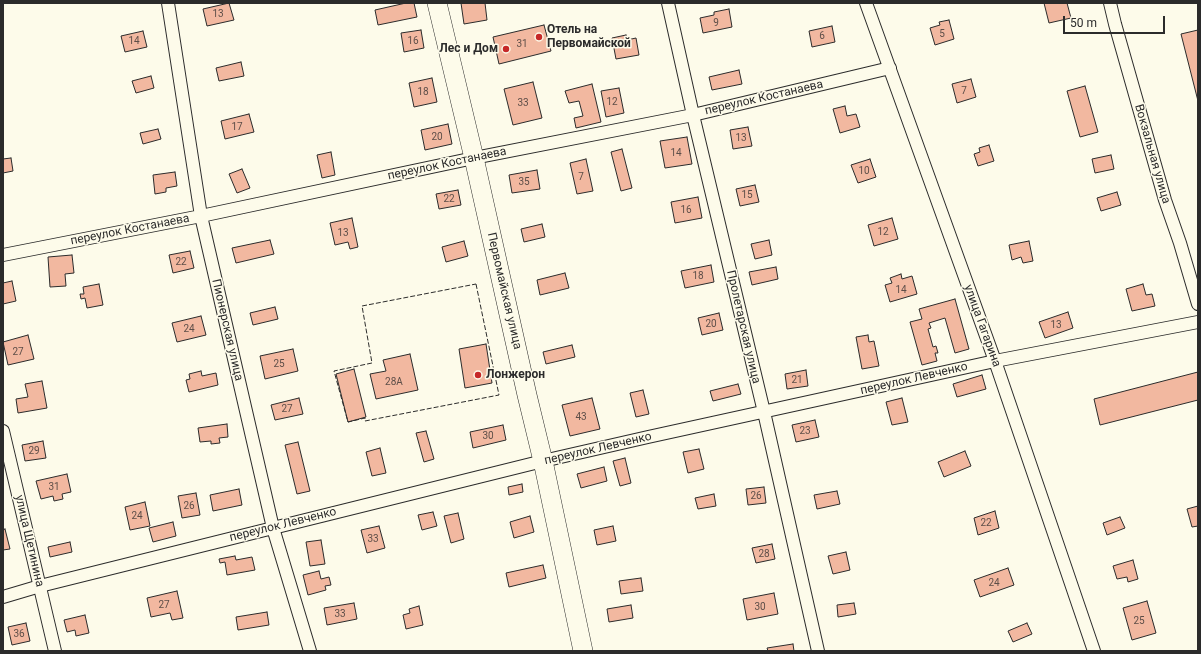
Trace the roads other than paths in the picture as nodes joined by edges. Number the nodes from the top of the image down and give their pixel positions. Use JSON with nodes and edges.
{"nodes":[{"id":1,"x":168,"y":3,"type":"edge"},
{"id":2,"x":437,"y":3,"type":"edge"},
{"id":3,"x":668,"y":3,"type":"edge"},
{"id":4,"x":866,"y":3,"type":"edge"},
{"id":5,"x":1110,"y":3,"type":"edge"},
{"id":6,"x":890,"y":68,"type":"junction"},
{"id":7,"x":693,"y":115,"type":"junction"},
{"id":8,"x":474,"y":158,"type":"junction"},
{"id":9,"x":200,"y":216,"type":"junction"},
{"id":10,"x":3,"y":255,"type":"edge"},
{"id":11,"x":1198,"y":304,"type":"edge"},
{"id":12,"x":1198,"y":322,"type":"edge"},
{"id":13,"x":995,"y":361,"type":"junction"},
{"id":14,"x":764,"y":412,"type":"junction"},
{"id":15,"x":3,"y":431,"type":"edge"},
{"id":16,"x":543,"y":461,"type":"junction"},
{"id":17,"x":273,"y":528,"type":"junction"},
{"id":18,"x":40,"y":586,"type":"junction"},
{"id":19,"x":3,"y":597,"type":"edge"},
{"id":20,"x":55,"y":651,"type":"edge"},
{"id":21,"x":310,"y":651,"type":"edge"},
{"id":22,"x":582,"y":651,"type":"edge"},
{"id":23,"x":818,"y":651,"type":"edge"},
{"id":24,"x":1094,"y":651,"type":"edge"}],
"edges":[{"from":1,"to":9,"type":"street","name":"Пионерская улица"},
{"from":2,"to":8,"type":"main road","name":"Первомайская улица"},
{"from":3,"to":7,"type":"street","name":"Пролетарская улица"},
{"from":4,"to":6,"type":"street","name":"улица Гагарина"},
{"from":5,"to":11,"type":"street","name":"Вокзальная улица"},
{"from":6,"to":7,"type":"street","name":"переулок Костанаева"},
{"from":6,"to":13,"type":"street","name":"улица Гагарина"},
{"from":7,"to":8,"type":"street","name":"переулок Костанаева"},
{"from":7,"to":14,"type":"street","name":"Пролетарская улица"},
{"from":8,"to":9,"type":"street","name":"переулок Костанаева"},
{"from":8,"to":16,"type":"main road","name":"Первомайская улица"},
{"from":9,"to":10,"type":"street","name":"переулок Костанаева"},
{"from":9,"to":17,"type":"street","name":"Пионерская улица"},
{"from":12,"to":13,"type":"street","name":"переулок Левченко"},
{"from":13,"to":14,"type":"street","name":"переулок Левченко"},
{"from":13,"to":24,"type":"street","name":"улица Гагарина"},
{"from":14,"to":16,"type":"street","name":"переулок Левченко"},
{"from":14,"to":23,"type":"street","name":"Пролетарская улица"},
{"from":15,"to":18,"type":"street","name":"улица Щетинина"},
{"from":16,"to":17,"type":"street","name":"переулок Левченко"},
{"from":16,"to":22,"type":"main road","name":"Первомайская улица"},
{"from":17,"to":18,"type":"street","name":"переулок Левченко"},
{"from":17,"to":21,"type":"street","name":"Пионерская улица"},
{"from":18,"to":19,"type":"street","name":"переулок Левченко"},
{"from":18,"to":20,"type":"street","name":"улица Щетинина"}]}
